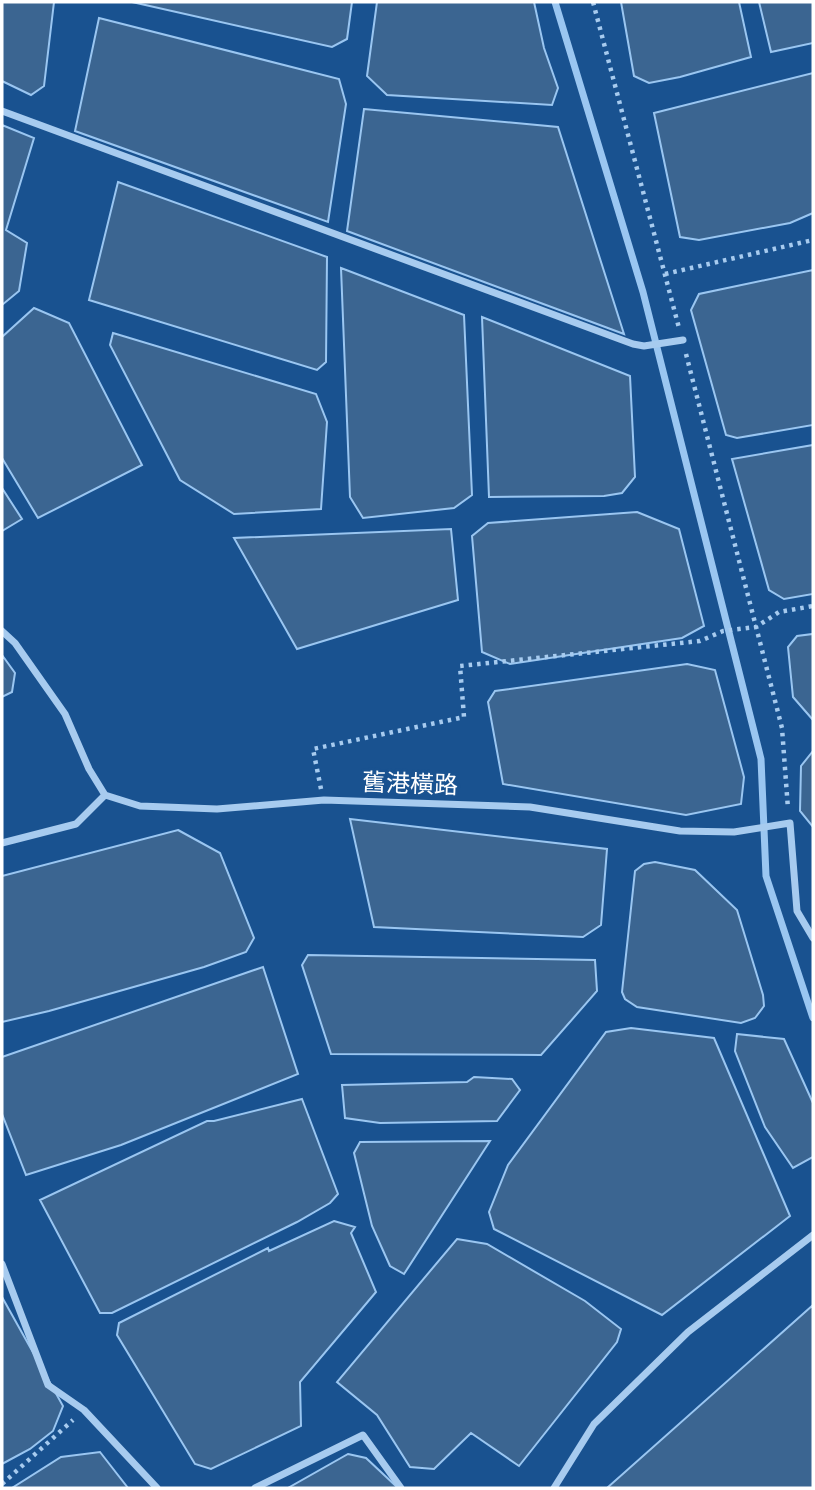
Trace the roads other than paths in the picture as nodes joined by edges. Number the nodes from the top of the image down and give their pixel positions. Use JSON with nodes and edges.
{"nodes":[{"id":1,"x":2,"y":111,"type":"edge"},
{"id":2,"x":683,"y":340,"type":"road end"},
{"id":3,"x":2,"y":631,"type":"edge"},
{"id":4,"x":105,"y":795,"type":"junction"},
{"id":5,"x":2,"y":843,"type":"edge"},
{"id":6,"x":813,"y":938,"type":"edge"},
{"id":7,"x":813,"y":1235,"type":"edge"},
{"id":8,"x":2,"y":1264,"type":"edge"},
{"id":9,"x":157,"y":1488,"type":"edge"},
{"id":10,"x":255,"y":1488,"type":"edge"},
{"id":11,"x":401,"y":1488,"type":"edge"},
{"id":12,"x":554,"y":1488,"type":"edge"}],
"edges":[{"from":1,"to":2,"type":"street"},
{"from":3,"to":4,"type":"street"},
{"from":4,"to":5,"type":"street"},
{"from":4,"to":6,"type":"street","name":"舊港橫路"},
{"from":7,"to":12,"type":"street"},
{"from":8,"to":9,"type":"street"},
{"from":10,"to":11,"type":"street"}]}
